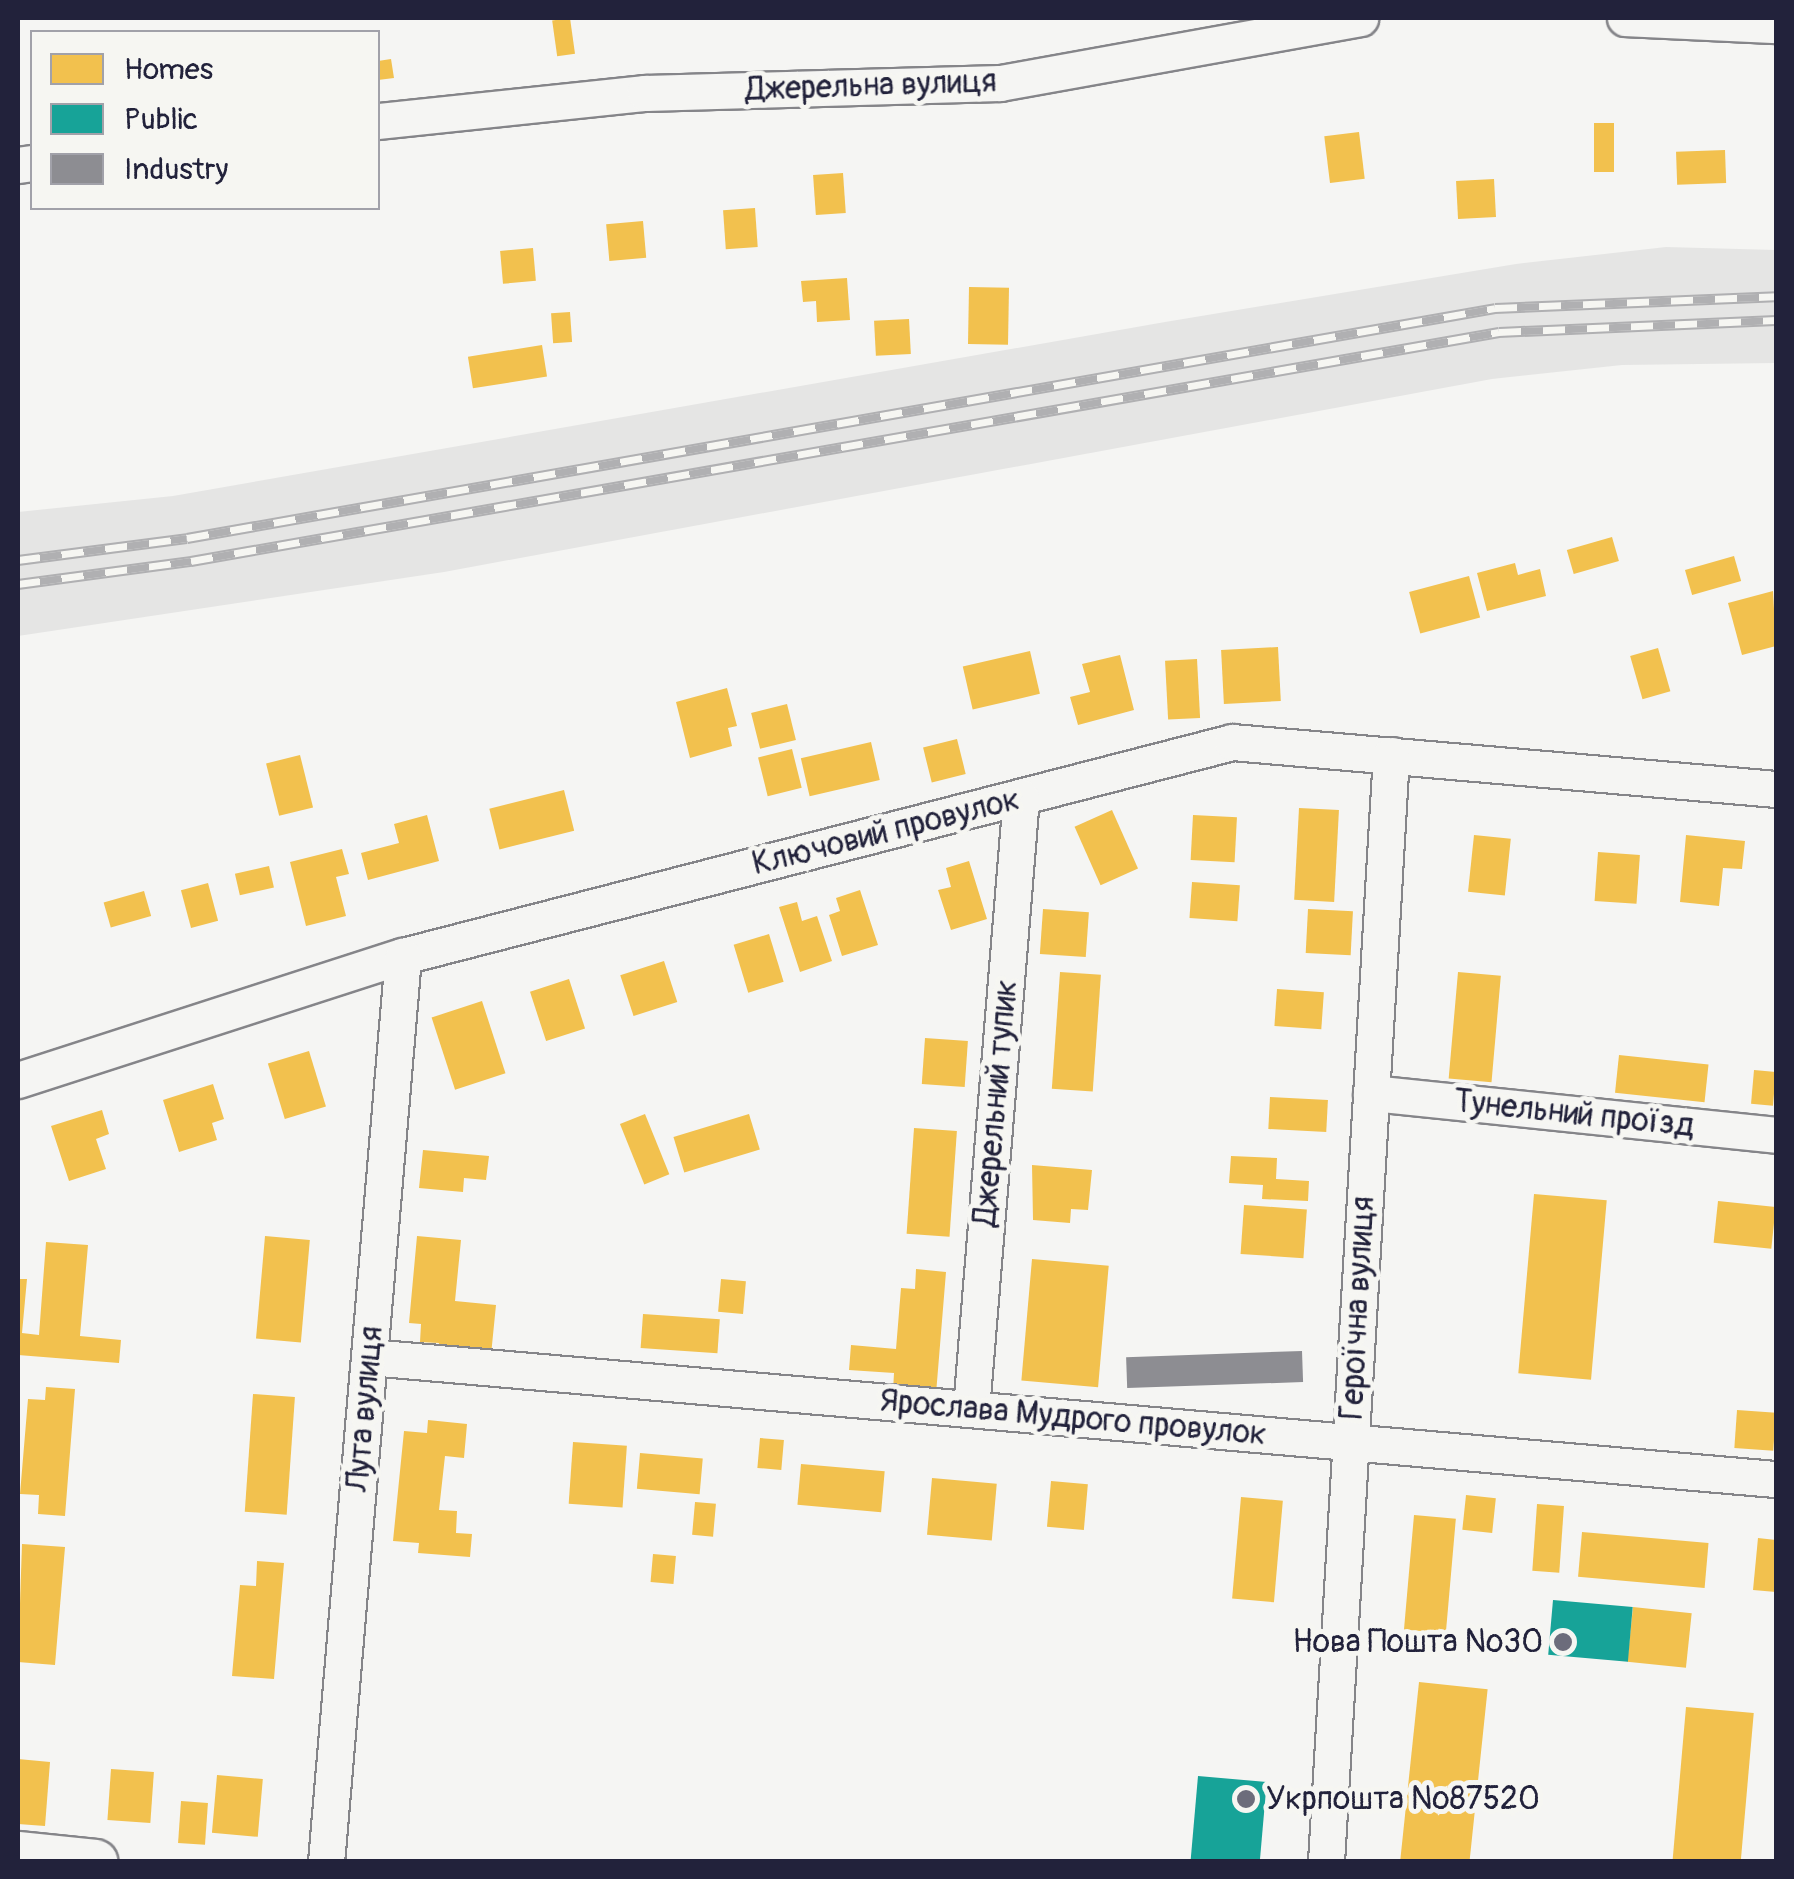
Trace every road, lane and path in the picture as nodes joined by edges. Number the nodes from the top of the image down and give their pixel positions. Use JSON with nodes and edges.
{"nodes":[{"id":1,"x":1360,"y":18,"type":"edge"},
{"id":2,"x":1624,"y":18,"type":"edge"},
{"id":3,"x":1776,"y":25,"type":"edge"},
{"id":4,"x":380,"y":121,"type":"edge"},
{"id":5,"x":1391,"y":755,"type":"junction"},
{"id":6,"x":1776,"y":789,"type":"edge"},
{"id":7,"x":1021,"y":797,"type":"junction"},
{"id":8,"x":403,"y":956,"type":"junction"},
{"id":9,"x":18,"y":1080,"type":"edge"},
{"id":10,"x":1371,"y":1093,"type":"junction"},
{"id":11,"x":1776,"y":1135,"type":"edge"},
{"id":12,"x":369,"y":1357,"type":"junction"},
{"id":13,"x":971,"y":1409,"type":"junction"},
{"id":14,"x":1350,"y":1442,"type":"junction"},
{"id":15,"x":1776,"y":1479,"type":"edge"},
{"id":16,"x":18,"y":1854,"type":"edge"},
{"id":17,"x":95,"y":1862,"type":"edge"},
{"id":18,"x":326,"y":1862,"type":"edge"},
{"id":19,"x":1326,"y":1862,"type":"edge"}],
"edges":[{"from":1,"to":4,"type":"street","name":"Джерельна вулиця"},
{"from":2,"to":3,"type":"street"},
{"from":5,"to":6,"type":"street","name":"Ключовий провулок"},
{"from":5,"to":7,"type":"street","name":"Ключовий провулок"},
{"from":5,"to":10,"type":"street","name":"Героїчна вулиця"},
{"from":7,"to":8,"type":"street","name":"Ключовий провулок"},
{"from":7,"to":13,"type":"street","name":"Джерельний тупик"},
{"from":8,"to":9,"type":"street","name":"Ключовий провулок"},
{"from":8,"to":12,"type":"street","name":"Лута вулиця"},
{"from":10,"to":11,"type":"street","name":"Тунельний проїзд"},
{"from":10,"to":14,"type":"street","name":"Героїчна вулиця"},
{"from":12,"to":13,"type":"street","name":"Ярослава Мудрого провулок"},
{"from":12,"to":18,"type":"street","name":"Лута вулиця"},
{"from":13,"to":14,"type":"street","name":"Ярослава Мудрого провулок"},
{"from":14,"to":15,"type":"street","name":"Ярослава Мудрого провулок"},
{"from":14,"to":19,"type":"street","name":"Героїчна вулиця"},
{"from":16,"to":17,"type":"main road"}]}
